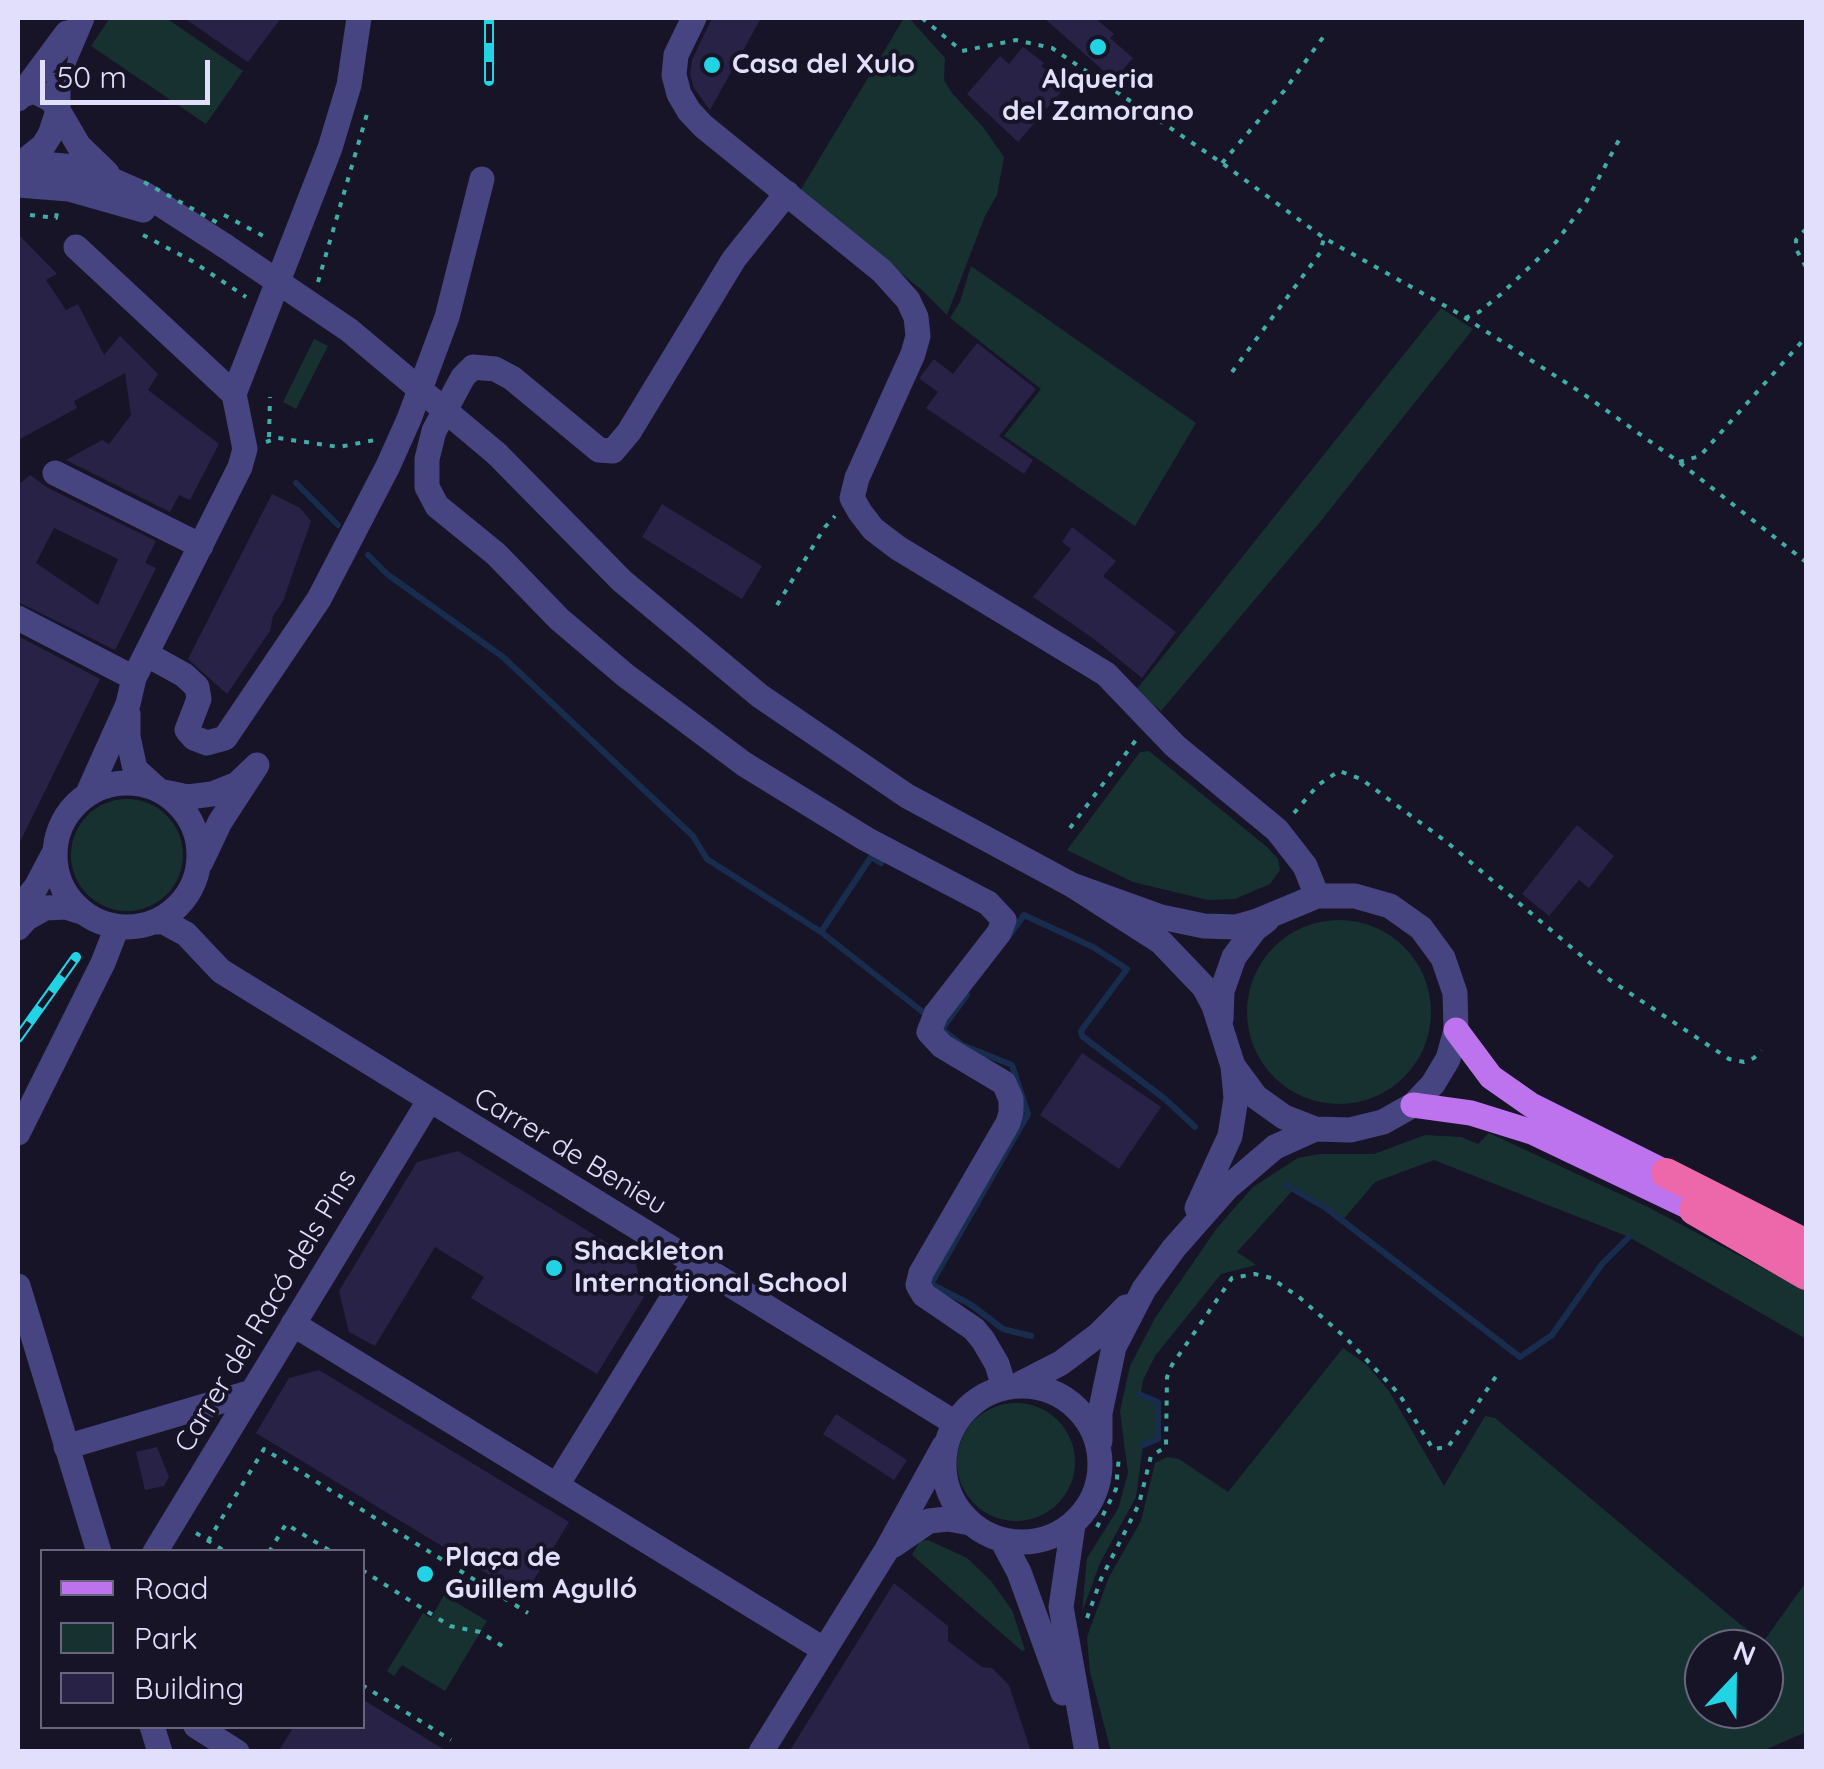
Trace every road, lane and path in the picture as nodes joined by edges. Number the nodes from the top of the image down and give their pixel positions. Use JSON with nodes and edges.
{"nodes":[{"id":1,"x":81,"y":18,"type":"edge"},
{"id":2,"x":360,"y":18,"type":"edge"},
{"id":3,"x":694,"y":18,"type":"edge"},
{"id":4,"x":922,"y":18,"type":"edge"},
{"id":5,"x":1324,"y":36,"type":"dead end"},
{"id":6,"x":19,"y":98,"type":"edge"},
{"id":7,"x":368,"y":108,"type":"dead end"},
{"id":8,"x":58,"y":111,"type":"junction"},
{"id":9,"x":1620,"y":138,"type":"dead end"},
{"id":10,"x":1222,"y":163,"type":"junction"},
{"id":11,"x":19,"y":167,"type":"edge"},
{"id":12,"x":482,"y":179,"type":"dead end"},
{"id":13,"x":787,"y":194,"type":"junction"},
{"id":14,"x":146,"y":195,"type":"junction"},
{"id":15,"x":64,"y":196,"type":"junction"},
{"id":16,"x":218,"y":212,"type":"dead end"},
{"id":17,"x":30,"y":214,"type":"dead end"},
{"id":18,"x":1806,"y":229,"type":"edge"},
{"id":19,"x":136,"y":232,"type":"dead end"},
{"id":20,"x":1324,"y":238,"type":"junction"},
{"id":21,"x":225,"y":246,"type":"junction"},
{"id":22,"x":76,"y":248,"type":"dead end"},
{"id":23,"x":290,"y":252,"type":"junction"},
{"id":24,"x":1806,"y":267,"type":"edge"},
{"id":25,"x":318,"y":282,"type":"dead end"},
{"id":26,"x":266,"y":311,"type":"junction"},
{"id":27,"x":1465,"y":318,"type":"junction"},
{"id":28,"x":1806,"y":337,"type":"edge"},
{"id":29,"x":1232,"y":372,"type":"dead end"},
{"id":30,"x":270,"y":397,"type":"dead end"},
{"id":31,"x":236,"y":405,"type":"junction"},
{"id":32,"x":402,"y":436,"type":"junction"},
{"id":33,"x":257,"y":445,"type":"junction"},
{"id":34,"x":1679,"y":462,"type":"junction"},
{"id":35,"x":55,"y":472,"type":"dead end"},
{"id":36,"x":852,"y":498,"type":"junction"},
{"id":37,"x":201,"y":546,"type":"junction"},
{"id":38,"x":1806,"y":562,"type":"edge"},
{"id":39,"x":777,"y":605,"type":"dead end"},
{"id":40,"x":18,"y":618,"type":"edge"},
{"id":41,"x":146,"y":654,"type":"junction"},
{"id":42,"x":134,"y":678,"type":"junction"},
{"id":43,"x":128,"y":704,"type":"junction"},
{"id":44,"x":1150,"y":720,"type":"junction"},
{"id":45,"x":160,"y":790,"type":"junction"},
{"id":46,"x":88,"y":793,"type":"junction"},
{"id":47,"x":1070,"y":828,"type":"dead end"},
{"id":48,"x":1276,"y":830,"type":"junction"},
{"id":49,"x":54,"y":853,"type":"junction"},
{"id":50,"x":195,"y":878,"type":"junction"},
{"id":51,"x":1072,"y":885,"type":"junction"},
{"id":52,"x":1317,"y":896,"type":"junction"},
{"id":53,"x":1283,"y":908,"type":"junction"},
{"id":54,"x":18,"y":910,"type":"edge"},
{"id":55,"x":82,"y":912,"type":"junction"},
{"id":56,"x":156,"y":922,"type":"junction"},
{"id":57,"x":117,"y":927,"type":"junction"},
{"id":58,"x":18,"y":928,"type":"edge"},
{"id":59,"x":209,"y":958,"type":"junction"},
{"id":60,"x":1221,"y":1026,"type":"junction"},
{"id":61,"x":1456,"y":1030,"type":"junction"},
{"id":62,"x":1760,"y":1050,"type":"dead end"},
{"id":63,"x":1233,"y":1066,"type":"junction"},
{"id":64,"x":429,"y":1101,"type":"junction"},
{"id":65,"x":1412,"y":1105,"type":"junction"},
{"id":66,"x":1316,"y":1128,"type":"junction"},
{"id":67,"x":18,"y":1133,"type":"edge"},
{"id":68,"x":1666,"y":1173,"type":"junction"},
{"id":69,"x":1694,"y":1210,"type":"junction"},
{"id":70,"x":1806,"y":1235,"type":"edge"},
{"id":71,"x":1806,"y":1244,"type":"edge"},
{"id":72,"x":1174,"y":1248,"type":"junction"},
{"id":73,"x":694,"y":1263,"type":"junction"},
{"id":74,"x":1806,"y":1264,"type":"edge"},
{"id":75,"x":1806,"y":1274,"type":"edge"},
{"id":76,"x":18,"y":1286,"type":"edge"},
{"id":77,"x":1144,"y":1290,"type":"junction"},
{"id":78,"x":294,"y":1324,"type":"junction"},
{"id":79,"x":1499,"y":1372,"type":"dead end"},
{"id":80,"x":1011,"y":1386,"type":"junction"},
{"id":81,"x":252,"y":1392,"type":"junction"},
{"id":82,"x":951,"y":1432,"type":"junction"},
{"id":83,"x":66,"y":1447,"type":"junction"},
{"id":84,"x":1109,"y":1448,"type":"junction"},
{"id":85,"x":557,"y":1485,"type":"junction"},
{"id":86,"x":970,"y":1523,"type":"junction"},
{"id":87,"x":1083,"y":1529,"type":"junction"},
{"id":88,"x":195,"y":1532,"type":"dead end"},
{"id":89,"x":208,"y":1540,"type":"junction"},
{"id":90,"x":1002,"y":1540,"type":"junction"},
{"id":91,"x":97,"y":1549,"type":"edge"},
{"id":92,"x":156,"y":1549,"type":"edge"},
{"id":93,"x":222,"y":1549,"type":"edge"},
{"id":94,"x":271,"y":1549,"type":"edge"},
{"id":95,"x":327,"y":1549,"type":"edge"},
{"id":96,"x":886,"y":1551,"type":"junction"},
{"id":97,"x":365,"y":1572,"type":"edge"},
{"id":98,"x":528,"y":1613,"type":"dead end"},
{"id":99,"x":1086,"y":1620,"type":"dead end"},
{"id":100,"x":507,"y":1648,"type":"dead end"},
{"id":101,"x":823,"y":1649,"type":"junction"},
{"id":102,"x":365,"y":1688,"type":"edge"},
{"id":103,"x":201,"y":1729,"type":"edge"},
{"id":104,"x":451,"y":1740,"type":"dead end"},
{"id":105,"x":237,"y":1752,"type":"edge"},
{"id":106,"x":761,"y":1752,"type":"edge"},
{"id":107,"x":1086,"y":1752,"type":"edge"}],
"edges":[{"from":1,"to":6,"type":"street"},
{"from":1,"to":8,"type":"street"},
{"from":2,"to":23,"type":"street"},
{"from":3,"to":13,"type":"street"},
{"from":4,"to":10,"type":"path"},
{"from":5,"to":10,"type":"path"},
{"from":6,"to":8,"type":"street"},
{"from":7,"to":25,"type":"path"},
{"from":8,"to":11,"type":"street"},
{"from":8,"to":14,"type":"street"},
{"from":9,"to":27,"type":"path"},
{"from":10,"to":20,"type":"path"},
{"from":11,"to":14,"type":"street"},
{"from":11,"to":15,"type":"street"},
{"from":12,"to":32,"type":"street"},
{"from":13,"to":36,"type":"street"},
{"from":13,"to":80,"type":"street"},
{"from":14,"to":21,"type":"street"},
{"from":15,"to":17,"type":"path"},
{"from":15,"to":21,"type":"street"},
{"from":16,"to":23,"type":"path"},
{"from":18,"to":24,"type":"path"},
{"from":19,"to":26,"type":"path"},
{"from":20,"to":27,"type":"path"},
{"from":20,"to":29,"type":"path"},
{"from":21,"to":51,"type":"street","bridge":true},
{"from":22,"to":31,"type":"street"},
{"from":23,"to":26,"type":"street"},
{"from":26,"to":31,"type":"street"},
{"from":27,"to":34,"type":"path"},
{"from":28,"to":34,"type":"path"},
{"from":30,"to":33,"type":"path"},
{"from":31,"to":33,"type":"street"},
{"from":32,"to":33,"type":"path"},
{"from":32,"to":41,"type":"street"},
{"from":33,"to":37,"type":"street"},
{"from":34,"to":38,"type":"path"},
{"from":35,"to":37,"type":"street"},
{"from":36,"to":39,"type":"path"},
{"from":36,"to":44,"type":"street"},
{"from":37,"to":41,"type":"street"},
{"from":40,"to":42,"type":"street"},
{"from":41,"to":42,"type":"street"},
{"from":42,"to":43,"type":"street"},
{"from":43,"to":45,"type":"street"},
{"from":43,"to":46,"type":"street"},
{"from":44,"to":47,"type":"path"},
{"from":44,"to":48,"type":"street"},
{"from":45,"to":46,"type":"street"},
{"from":45,"to":50,"type":"street"},
{"from":45,"to":50,"type":"street"},
{"from":46,"to":49,"type":"street"},
{"from":48,"to":52,"type":"street"},
{"from":48,"to":62,"type":"path"},
{"from":49,"to":54,"type":"street"},
{"from":49,"to":55,"type":"street"},
{"from":50,"to":56,"type":"street"},
{"from":50,"to":59,"type":"street","name":"Carrer de Benieu"},
{"from":51,"to":53,"type":"street"},
{"from":51,"to":60,"type":"street"},
{"from":52,"to":53,"type":"street"},
{"from":52,"to":61,"type":"street"},
{"from":53,"to":60,"type":"street"},
{"from":55,"to":57,"type":"street"},
{"from":55,"to":58,"type":"street"},
{"from":56,"to":57,"type":"street"},
{"from":56,"to":59,"type":"street","name":"Carrer de Benieu"},
{"from":57,"to":67,"type":"street"},
{"from":59,"to":64,"type":"street","name":"Carrer de Benieu"},
{"from":60,"to":63,"type":"street"},
{"from":61,"to":65,"type":"street"},
{"from":61,"to":68,"type":"main road"},
{"from":63,"to":66,"type":"street"},
{"from":63,"to":72,"type":"street"},
{"from":64,"to":73,"type":"street","name":"Carrer de Benieu"},
{"from":64,"to":78,"type":"street","name":"Carrer del Racó dels Pins"},
{"from":65,"to":66,"type":"street"},
{"from":65,"to":69,"type":"main road"},
{"from":66,"to":72,"type":"street"},
{"from":68,"to":70,"type":"main road"},
{"from":68,"to":71,"type":"highway"},
{"from":69,"to":74,"type":"main road"},
{"from":69,"to":75,"type":"highway"},
{"from":72,"to":77,"type":"street"},
{"from":73,"to":82,"type":"street","name":"Carrer de Benieu"},
{"from":73,"to":85,"type":"street"},
{"from":76,"to":83,"type":"street"},
{"from":77,"to":80,"type":"street"},
{"from":77,"to":84,"type":"street"},
{"from":78,"to":81,"type":"street","name":"Carrer del Racó dels Pins"},
{"from":78,"to":85,"type":"street"},
{"from":79,"to":99,"type":"path"},
{"from":80,"to":82,"type":"street"},
{"from":80,"to":84,"type":"street"},
{"from":81,"to":83,"type":"street"},
{"from":81,"to":92,"type":"street","name":"Carrer del Racó dels Pins"},
{"from":82,"to":86,"type":"street"},
{"from":82,"to":96,"type":"street"},
{"from":83,"to":91,"type":"street"},
{"from":84,"to":87,"type":"street"},
{"from":84,"to":87,"type":"path"},
{"from":85,"to":101,"type":"street"},
{"from":86,"to":90,"type":"street"},
{"from":86,"to":96,"type":"street"},
{"from":87,"to":90,"type":"street"},
{"from":87,"to":107,"type":"street"},
{"from":88,"to":89,"type":"path"},
{"from":89,"to":93,"type":"path"},
{"from":89,"to":98,"type":"path"},
{"from":90,"to":107,"type":"street"},
{"from":94,"to":95,"type":"path"},
{"from":96,"to":101,"type":"street"},
{"from":97,"to":100,"type":"path"},
{"from":101,"to":106,"type":"street"},
{"from":102,"to":104,"type":"path"},
{"from":103,"to":105,"type":"street"}]}
